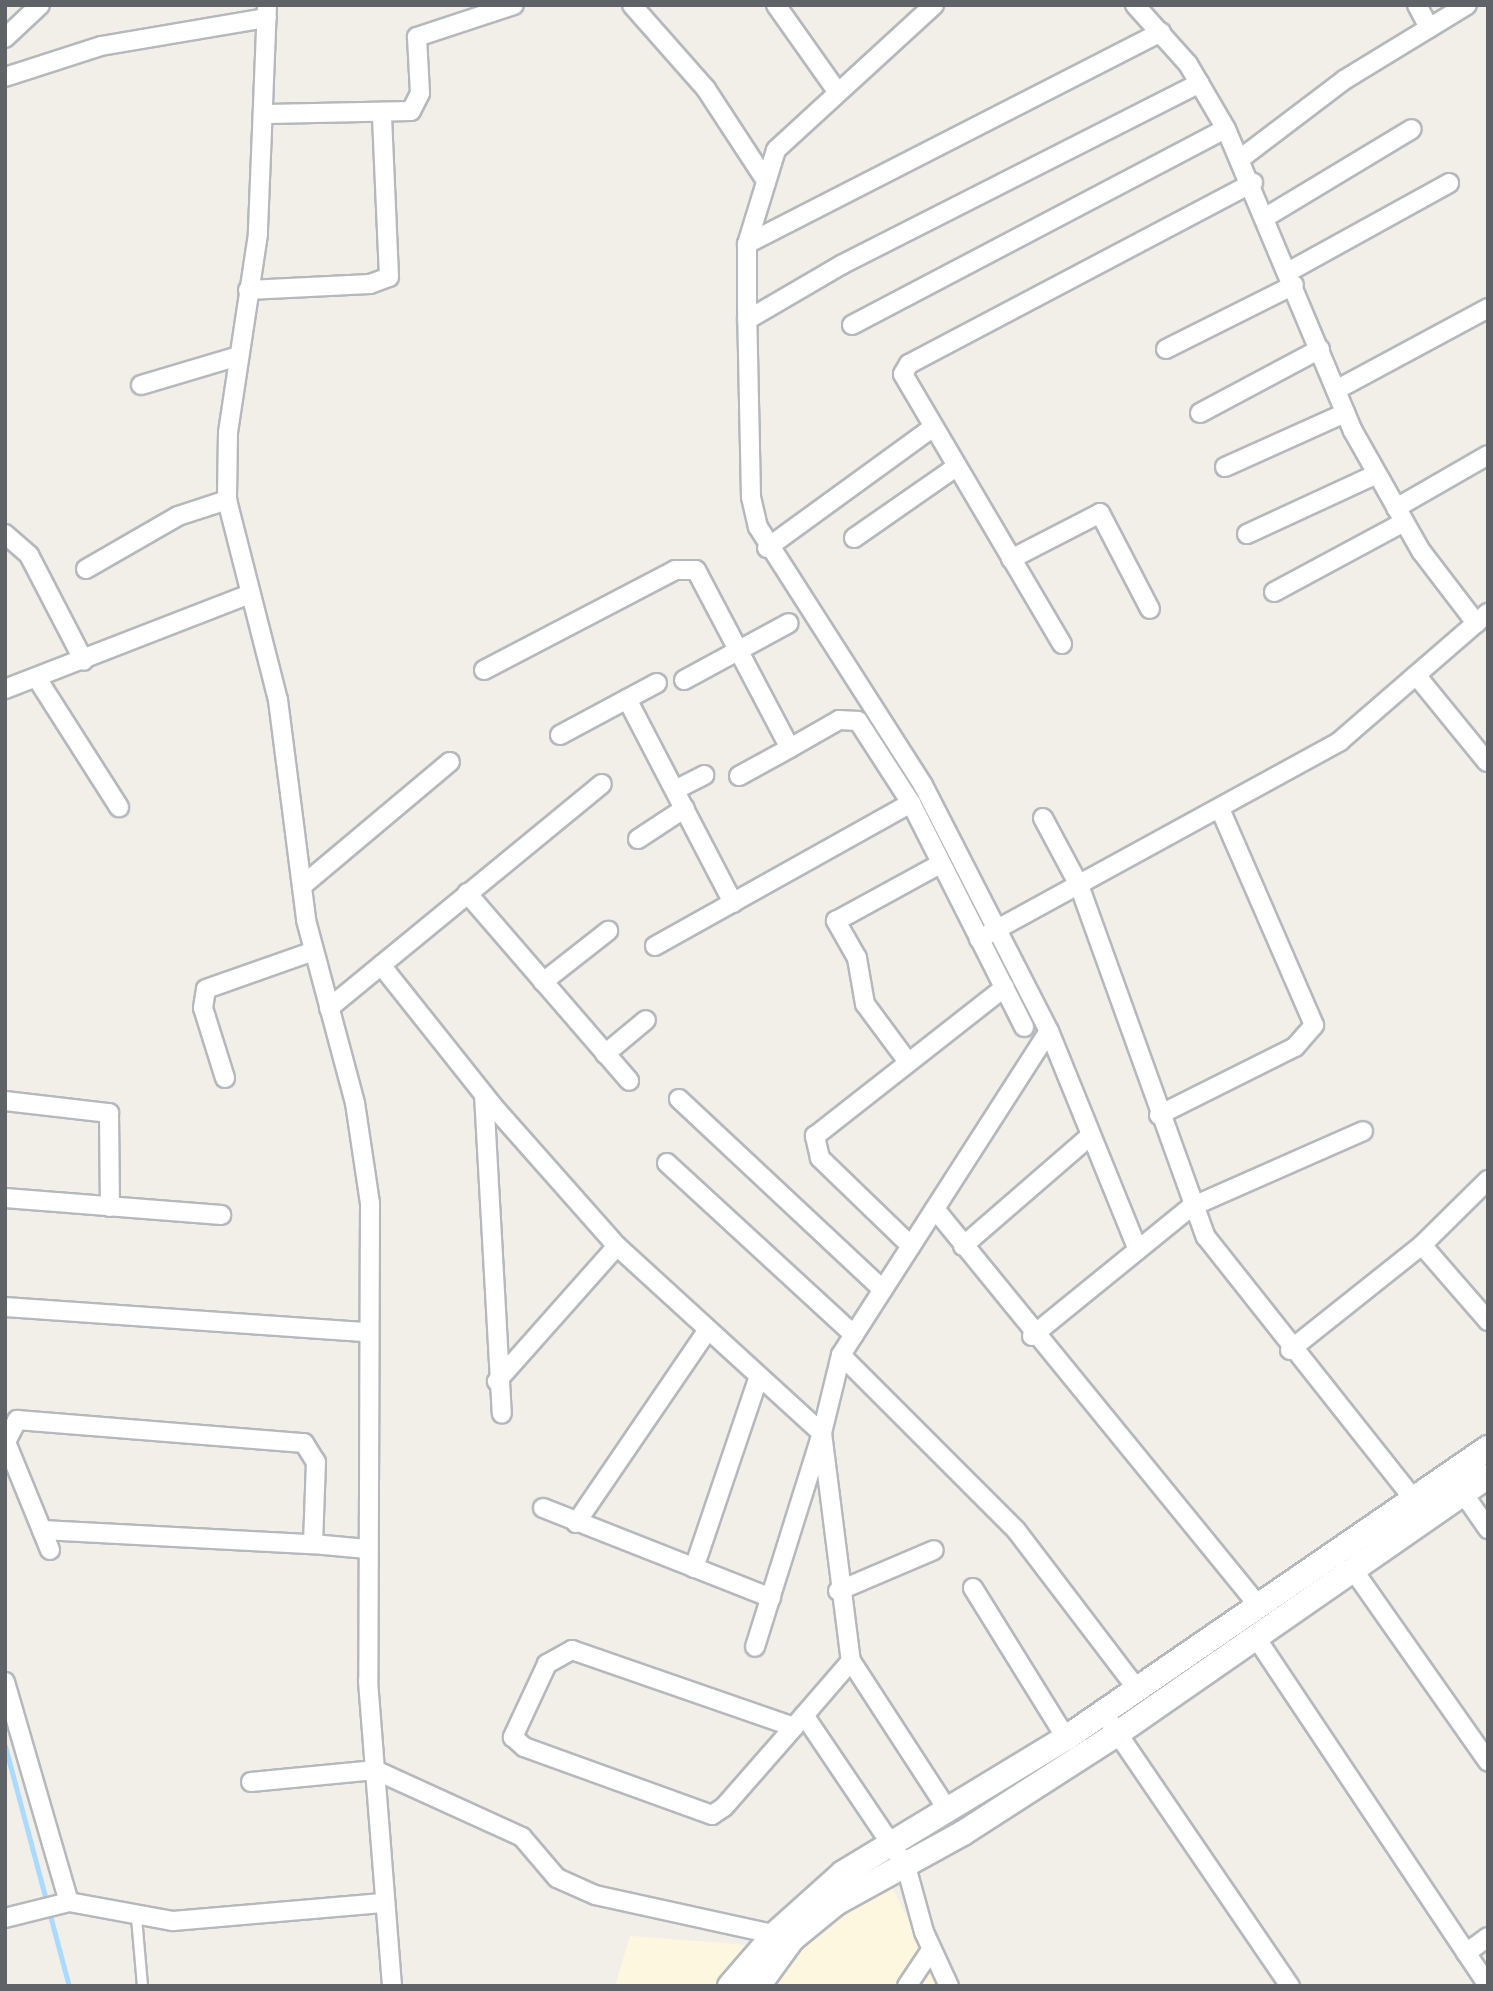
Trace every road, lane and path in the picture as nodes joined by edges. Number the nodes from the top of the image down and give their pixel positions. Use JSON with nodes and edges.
{"nodes":[{"id":1,"x":40,"y":5,"type":"edge"},
{"id":2,"x":514,"y":5,"type":"edge"},
{"id":3,"x":632,"y":5,"type":"edge"},
{"id":4,"x":776,"y":5,"type":"edge"},
{"id":5,"x":934,"y":5,"type":"edge"},
{"id":6,"x":1135,"y":5,"type":"edge"},
{"id":7,"x":1417,"y":5,"type":"edge"},
{"id":8,"x":1466,"y":5,"type":"edge"},
{"id":9,"x":269,"y":9,"type":"edge"},
{"id":10,"x":1429,"y":28,"type":"junction"},
{"id":11,"x":1161,"y":32,"type":"junction"},
{"id":12,"x":5,"y":38,"type":"edge"},
{"id":13,"x":5,"y":77,"type":"edge"},
{"id":14,"x":1199,"y":83,"type":"junction"},
{"id":15,"x":837,"y":91,"type":"junction"},
{"id":16,"x":267,"y":114,"type":"junction"},
{"id":17,"x":383,"y":115,"type":"junction"},
{"id":18,"x":1226,"y":128,"type":"junction"},
{"id":19,"x":1412,"y":129,"type":"dead end"},
{"id":20,"x":1240,"y":159,"type":"junction"},
{"id":21,"x":763,"y":176,"type":"junction"},
{"id":22,"x":1252,"y":183,"type":"junction"},
{"id":23,"x":1449,"y":183,"type":"dead end"},
{"id":24,"x":1266,"y":217,"type":"junction"},
{"id":25,"x":747,"y":244,"type":"junction"},
{"id":26,"x":1291,"y":278,"type":"junction"},
{"id":27,"x":248,"y":290,"type":"junction"},
{"id":28,"x":1488,"y":308,"type":"edge"},
{"id":29,"x":747,"y":320,"type":"junction"},
{"id":30,"x":852,"y":325,"type":"dead end"},
{"id":31,"x":1166,"y":349,"type":"dead end"},
{"id":32,"x":1320,"y":349,"type":"junction"},
{"id":33,"x":239,"y":356,"type":"junction"},
{"id":34,"x":141,"y":386,"type":"dead end"},
{"id":35,"x":1336,"y":390,"type":"junction"},
{"id":36,"x":1345,"y":412,"type":"junction"},
{"id":37,"x":1200,"y":413,"type":"dead end"},
{"id":38,"x":932,"y":428,"type":"junction"},
{"id":39,"x":1488,"y":454,"type":"edge"},
{"id":40,"x":956,"y":467,"type":"junction"},
{"id":41,"x":1225,"y":467,"type":"dead end"},
{"id":42,"x":1377,"y":474,"type":"junction"},
{"id":43,"x":227,"y":500,"type":"junction"},
{"id":44,"x":1400,"y":515,"type":"junction"},
{"id":45,"x":5,"y":534,"type":"edge"},
{"id":46,"x":1247,"y":534,"type":"dead end"},
{"id":47,"x":855,"y":538,"type":"dead end"},
{"id":48,"x":767,"y":548,"type":"junction"},
{"id":49,"x":1011,"y":559,"type":"junction"},
{"id":50,"x":86,"y":569,"type":"dead end"},
{"id":51,"x":1274,"y":592,"type":"dead end"},
{"id":52,"x":250,"y":594,"type":"junction"},
{"id":53,"x":1150,"y":608,"type":"dead end"},
{"id":54,"x":1482,"y":618,"type":"edge"},
{"id":55,"x":789,"y":624,"type":"dead end"},
{"id":56,"x":1062,"y":644,"type":"dead end"},
{"id":57,"x":741,"y":650,"type":"junction"},
{"id":58,"x":84,"y":662,"type":"junction"},
{"id":59,"x":484,"y":670,"type":"dead end"},
{"id":60,"x":1416,"y":675,"type":"junction"},
{"id":61,"x":38,"y":680,"type":"junction"},
{"id":62,"x":684,"y":680,"type":"dead end"},
{"id":63,"x":657,"y":683,"type":"dead end"},
{"id":64,"x":5,"y":689,"type":"edge"},
{"id":65,"x":627,"y":699,"type":"junction"},
{"id":66,"x":560,"y":735,"type":"dead end"},
{"id":67,"x":790,"y":748,"type":"junction"},
{"id":68,"x":450,"y":762,"type":"dead end"},
{"id":69,"x":1487,"y":762,"type":"edge"},
{"id":70,"x":704,"y":775,"type":"dead end"},
{"id":71,"x":738,"y":776,"type":"dead end"},
{"id":72,"x":602,"y":785,"type":"dead end"},
{"id":73,"x":675,"y":790,"type":"junction"},
{"id":74,"x":911,"y":803,"type":"junction"},
{"id":75,"x":119,"y":807,"type":"dead end"},
{"id":76,"x":684,"y":808,"type":"junction"},
{"id":77,"x":1220,"y":809,"type":"junction"},
{"id":78,"x":1043,"y":818,"type":"dead end"},
{"id":79,"x":638,"y":839,"type":"dead end"},
{"id":80,"x":940,"y":864,"type":"junction"},
{"id":81,"x":1079,"y":885,"type":"junction"},
{"id":82,"x":302,"y":886,"type":"junction"},
{"id":83,"x":467,"y":893,"type":"junction"},
{"id":84,"x":733,"y":903,"type":"junction"},
{"id":85,"x":998,"y":929,"type":"junction"},
{"id":86,"x":608,"y":931,"type":"dead end"},
{"id":87,"x":979,"y":939,"type":"junction"},
{"id":88,"x":656,"y":946,"type":"dead end"},
{"id":89,"x":314,"y":951,"type":"junction"},
{"id":90,"x":381,"y":965,"type":"junction"},
{"id":91,"x":543,"y":982,"type":"junction"},
{"id":92,"x":1005,"y":987,"type":"junction"},
{"id":93,"x":330,"y":1008,"type":"junction"},
{"id":94,"x":646,"y":1020,"type":"dead end"},
{"id":95,"x":1024,"y":1027,"type":"dead end"},
{"id":96,"x":1049,"y":1031,"type":"junction"},
{"id":97,"x":605,"y":1054,"type":"junction"},
{"id":98,"x":908,"y":1062,"type":"junction"},
{"id":99,"x":225,"y":1078,"type":"dead end"},
{"id":100,"x":629,"y":1081,"type":"dead end"},
{"id":101,"x":484,"y":1095,"type":"junction"},
{"id":102,"x":680,"y":1099,"type":"dead end"},
{"id":103,"x":5,"y":1101,"type":"edge"},
{"id":104,"x":1159,"y":1115,"type":"junction"},
{"id":105,"x":1363,"y":1131,"type":"dead end"},
{"id":106,"x":1091,"y":1135,"type":"junction"},
{"id":107,"x":667,"y":1163,"type":"dead end"},
{"id":108,"x":1488,"y":1180,"type":"edge"},
{"id":109,"x":5,"y":1198,"type":"edge"},
{"id":110,"x":110,"y":1207,"type":"junction"},
{"id":111,"x":1191,"y":1207,"type":"junction"},
{"id":112,"x":935,"y":1209,"type":"junction"},
{"id":113,"x":221,"y":1215,"type":"dead end"},
{"id":114,"x":617,"y":1245,"type":"junction"},
{"id":115,"x":911,"y":1245,"type":"junction"},
{"id":116,"x":1422,"y":1245,"type":"junction"},
{"id":117,"x":963,"y":1246,"type":"junction"},
{"id":118,"x":1138,"y":1250,"type":"junction"},
{"id":119,"x":883,"y":1290,"type":"junction"},
{"id":120,"x":5,"y":1307,"type":"edge"},
{"id":121,"x":1488,"y":1321,"type":"edge"},
{"id":122,"x":707,"y":1331,"type":"junction"},
{"id":123,"x":365,"y":1332,"type":"junction"},
{"id":124,"x":854,"y":1335,"type":"junction"},
{"id":125,"x":1032,"y":1336,"type":"junction"},
{"id":126,"x":1290,"y":1350,"type":"junction"},
{"id":127,"x":841,"y":1355,"type":"junction"},
{"id":128,"x":758,"y":1379,"type":"junction"},
{"id":129,"x":497,"y":1381,"type":"junction"},
{"id":130,"x":502,"y":1413,"type":"dead end"},
{"id":131,"x":822,"y":1433,"type":"junction"},
{"id":132,"x":1488,"y":1448,"type":"edge"},
{"id":133,"x":1488,"y":1476,"type":"edge"},
{"id":134,"x":1462,"y":1493,"type":"junction"},
{"id":135,"x":543,"y":1508,"type":"dead end"},
{"id":136,"x":1421,"y":1508,"type":"junction"},
{"id":137,"x":576,"y":1523,"type":"junction"},
{"id":138,"x":42,"y":1530,"type":"junction"},
{"id":139,"x":1488,"y":1530,"type":"edge"},
{"id":140,"x":313,"y":1545,"type":"junction"},
{"id":141,"x":367,"y":1549,"type":"junction"},
{"id":142,"x":50,"y":1550,"type":"dead end"},
{"id":143,"x":934,"y":1550,"type":"dead end"},
{"id":144,"x":694,"y":1568,"type":"junction"},
{"id":145,"x":1354,"y":1571,"type":"junction"},
{"id":146,"x":973,"y":1588,"type":"dead end"},
{"id":147,"x":838,"y":1591,"type":"junction"},
{"id":148,"x":771,"y":1598,"type":"junction"},
{"id":149,"x":1258,"y":1605,"type":"junction"},
{"id":150,"x":1255,"y":1636,"type":"junction"},
{"id":151,"x":755,"y":1647,"type":"dead end"},
{"id":152,"x":851,"y":1661,"type":"junction"},
{"id":153,"x":5,"y":1682,"type":"edge"},
{"id":154,"x":1137,"y":1689,"type":"junction"},
{"id":155,"x":1103,"y":1712,"type":"junction"},
{"id":156,"x":799,"y":1721,"type":"junction"},
{"id":157,"x":1118,"y":1733,"type":"junction"},
{"id":158,"x":1066,"y":1738,"type":"junction"},
{"id":159,"x":1488,"y":1762,"type":"edge"},
{"id":160,"x":375,"y":1770,"type":"junction"},
{"id":161,"x":251,"y":1782,"type":"dead end"},
{"id":162,"x":947,"y":1809,"type":"junction"},
{"id":163,"x":891,"y":1844,"type":"junction"},
{"id":164,"x":906,"y":1866,"type":"junction"},
{"id":165,"x":63,"y":1903,"type":"junction"},
{"id":166,"x":386,"y":1903,"type":"junction"},
{"id":167,"x":136,"y":1917,"type":"junction"},
{"id":168,"x":10,"y":1918,"type":"edge"},
{"id":169,"x":783,"y":1937,"type":"junction"},
{"id":170,"x":1488,"y":1937,"type":"edge"},
{"id":171,"x":931,"y":1950,"type":"junction"},
{"id":172,"x":1466,"y":1953,"type":"junction"},
{"id":173,"x":1488,"y":1985,"type":"edge"},
{"id":174,"x":142,"y":1986,"type":"edge"},
{"id":175,"x":392,"y":1986,"type":"edge"},
{"id":176,"x":730,"y":1986,"type":"edge"},
{"id":177,"x":758,"y":1986,"type":"edge"},
{"id":178,"x":907,"y":1986,"type":"edge"},
{"id":179,"x":949,"y":1986,"type":"edge"},
{"id":180,"x":1290,"y":1986,"type":"edge"}],
"edges":[{"from":1,"to":12,"type":"street"},
{"from":2,"to":17,"type":"street"},
{"from":3,"to":21,"type":"street"},
{"from":4,"to":15,"type":"street"},
{"from":5,"to":15,"type":"street"},
{"from":6,"to":11,"type":"street"},
{"from":7,"to":10,"type":"street"},
{"from":8,"to":10,"type":"street"},
{"from":9,"to":13,"type":"street"},
{"from":9,"to":16,"type":"street"},
{"from":10,"to":20,"type":"street"},
{"from":11,"to":14,"type":"street"},
{"from":11,"to":25,"type":"street"},
{"from":14,"to":18,"type":"street"},
{"from":14,"to":29,"type":"street"},
{"from":15,"to":21,"type":"street"},
{"from":16,"to":17,"type":"street"},
{"from":16,"to":27,"type":"street"},
{"from":17,"to":27,"type":"street"},
{"from":18,"to":20,"type":"street"},
{"from":18,"to":30,"type":"street"},
{"from":19,"to":24,"type":"street"},
{"from":20,"to":22,"type":"street"},
{"from":21,"to":25,"type":"street"},
{"from":22,"to":24,"type":"street"},
{"from":22,"to":38,"type":"street"},
{"from":23,"to":26,"type":"street"},
{"from":24,"to":26,"type":"street"},
{"from":25,"to":29,"type":"street"},
{"from":26,"to":31,"type":"street"},
{"from":26,"to":32,"type":"street"},
{"from":27,"to":33,"type":"street"},
{"from":28,"to":35,"type":"street"},
{"from":29,"to":48,"type":"street"},
{"from":32,"to":35,"type":"street"},
{"from":32,"to":37,"type":"street"},
{"from":33,"to":34,"type":"street"},
{"from":33,"to":43,"type":"street"},
{"from":35,"to":36,"type":"street"},
{"from":36,"to":41,"type":"street"},
{"from":36,"to":42,"type":"street"},
{"from":38,"to":40,"type":"street"},
{"from":38,"to":48,"type":"street"},
{"from":39,"to":44,"type":"street"},
{"from":40,"to":47,"type":"street"},
{"from":40,"to":49,"type":"street"},
{"from":42,"to":44,"type":"street"},
{"from":42,"to":46,"type":"street"},
{"from":43,"to":50,"type":"street"},
{"from":43,"to":52,"type":"street"},
{"from":44,"to":51,"type":"street"},
{"from":44,"to":54,"type":"street"},
{"from":45,"to":58,"type":"street"},
{"from":48,"to":85,"type":"street"},
{"from":49,"to":53,"type":"street"},
{"from":49,"to":56,"type":"street"},
{"from":52,"to":58,"type":"street"},
{"from":52,"to":82,"type":"street"},
{"from":54,"to":60,"type":"street"},
{"from":55,"to":57,"type":"street"},
{"from":57,"to":59,"type":"street"},
{"from":57,"to":62,"type":"street"},
{"from":57,"to":67,"type":"street"},
{"from":58,"to":61,"type":"street"},
{"from":60,"to":69,"type":"street"},
{"from":60,"to":77,"type":"street"},
{"from":61,"to":64,"type":"street"},
{"from":61,"to":75,"type":"street"},
{"from":63,"to":65,"type":"street"},
{"from":65,"to":66,"type":"street"},
{"from":65,"to":73,"type":"street"},
{"from":67,"to":71,"type":"street"},
{"from":67,"to":74,"type":"street"},
{"from":68,"to":82,"type":"street"},
{"from":70,"to":73,"type":"street"},
{"from":72,"to":83,"type":"street"},
{"from":73,"to":76,"type":"street"},
{"from":74,"to":80,"type":"street"},
{"from":74,"to":84,"type":"street"},
{"from":76,"to":79,"type":"street"},
{"from":76,"to":84,"type":"street"},
{"from":77,"to":81,"type":"street"},
{"from":77,"to":104,"type":"street"},
{"from":78,"to":81,"type":"street"},
{"from":80,"to":87,"type":"street"},
{"from":80,"to":98,"type":"street"},
{"from":81,"to":85,"type":"street"},
{"from":81,"to":104,"type":"street"},
{"from":82,"to":89,"type":"street"},
{"from":83,"to":90,"type":"street"},
{"from":83,"to":91,"type":"street"},
{"from":84,"to":88,"type":"street"},
{"from":85,"to":87,"type":"street"},
{"from":85,"to":96,"type":"street"},
{"from":86,"to":91,"type":"street"},
{"from":87,"to":92,"type":"street"},
{"from":89,"to":93,"type":"street"},
{"from":89,"to":99,"type":"street"},
{"from":90,"to":93,"type":"street"},
{"from":90,"to":101,"type":"street"},
{"from":91,"to":97,"type":"street"},
{"from":92,"to":95,"type":"street"},
{"from":92,"to":98,"type":"street"},
{"from":93,"to":123,"type":"street"},
{"from":94,"to":97,"type":"street"},
{"from":96,"to":106,"type":"street"},
{"from":96,"to":112,"type":"street"},
{"from":97,"to":100,"type":"street"},
{"from":98,"to":115,"type":"street"},
{"from":101,"to":114,"type":"street"},
{"from":101,"to":129,"type":"street"},
{"from":102,"to":119,"type":"street"},
{"from":103,"to":110,"type":"street"},
{"from":104,"to":111,"type":"street"},
{"from":105,"to":111,"type":"street"},
{"from":106,"to":117,"type":"street"},
{"from":106,"to":118,"type":"street"},
{"from":107,"to":124,"type":"street"},
{"from":108,"to":116,"type":"street"},
{"from":109,"to":110,"type":"street"},
{"from":110,"to":113,"type":"street"},
{"from":111,"to":118,"type":"street"},
{"from":111,"to":126,"type":"street"},
{"from":112,"to":115,"type":"street"},
{"from":112,"to":117,"type":"street"},
{"from":114,"to":122,"type":"street"},
{"from":114,"to":129,"type":"street"},
{"from":115,"to":119,"type":"street"},
{"from":116,"to":121,"type":"street"},
{"from":116,"to":126,"type":"street"},
{"from":117,"to":125,"type":"street"},
{"from":118,"to":125,"type":"street"},
{"from":119,"to":124,"type":"street"},
{"from":120,"to":123,"type":"street"},
{"from":122,"to":128,"type":"street"},
{"from":122,"to":137,"type":"street"},
{"from":123,"to":141,"type":"street"},
{"from":124,"to":127,"type":"street"},
{"from":125,"to":149,"type":"street"},
{"from":126,"to":136,"type":"street"},
{"from":127,"to":131,"type":"street"},
{"from":127,"to":154,"type":"street"},
{"from":128,"to":131,"type":"street"},
{"from":128,"to":144,"type":"street"},
{"from":129,"to":130,"type":"street"},
{"from":131,"to":147,"type":"street"},
{"from":131,"to":148,"type":"street"},
{"from":132,"to":136,"type":"street"},
{"from":133,"to":134,"type":"street"},
{"from":134,"to":136,"type":"street"},
{"from":134,"to":139,"type":"street"},
{"from":135,"to":137,"type":"street"},
{"from":136,"to":145,"type":"street"},
{"from":136,"to":149,"type":"street"},
{"from":137,"to":144,"type":"street"},
{"from":138,"to":140,"type":"street"},
{"from":138,"to":140,"type":"street"},
{"from":138,"to":142,"type":"street"},
{"from":140,"to":141,"type":"street"},
{"from":141,"to":160,"type":"street"},
{"from":143,"to":147,"type":"street"},
{"from":144,"to":148,"type":"street"},
{"from":145,"to":150,"type":"street"},
{"from":145,"to":159,"type":"street"},
{"from":146,"to":158,"type":"street"},
{"from":147,"to":152,"type":"street"},
{"from":148,"to":151,"type":"street"},
{"from":149,"to":154,"type":"street"},
{"from":150,"to":157,"type":"street"},
{"from":150,"to":172,"type":"street"},
{"from":152,"to":156,"type":"street"},
{"from":152,"to":162,"type":"street"},
{"from":153,"to":165,"type":"street"},
{"from":154,"to":155,"type":"street"},
{"from":155,"to":157,"type":"street"},
{"from":155,"to":158,"type":"street"},
{"from":156,"to":156,"type":"street"},
{"from":156,"to":163,"type":"street"},
{"from":157,"to":164,"type":"street"},
{"from":157,"to":180,"type":"street"},
{"from":158,"to":162,"type":"street"},
{"from":160,"to":161,"type":"street"},
{"from":160,"to":166,"type":"street"},
{"from":160,"to":169,"type":"street"},
{"from":162,"to":163,"type":"street"},
{"from":163,"to":164,"type":"street"},
{"from":163,"to":169,"type":"street"},
{"from":164,"to":169,"type":"street"},
{"from":164,"to":171,"type":"street"},
{"from":165,"to":167,"type":"street"},
{"from":165,"to":168,"type":"street"},
{"from":166,"to":167,"type":"street"},
{"from":166,"to":175,"type":"street"},
{"from":167,"to":174,"type":"lane"},
{"from":169,"to":176,"type":"street"},
{"from":169,"to":177,"type":"street"},
{"from":170,"to":172,"type":"street"},
{"from":171,"to":178,"type":"street"},
{"from":171,"to":179,"type":"street"},
{"from":172,"to":173,"type":"street"}]}
